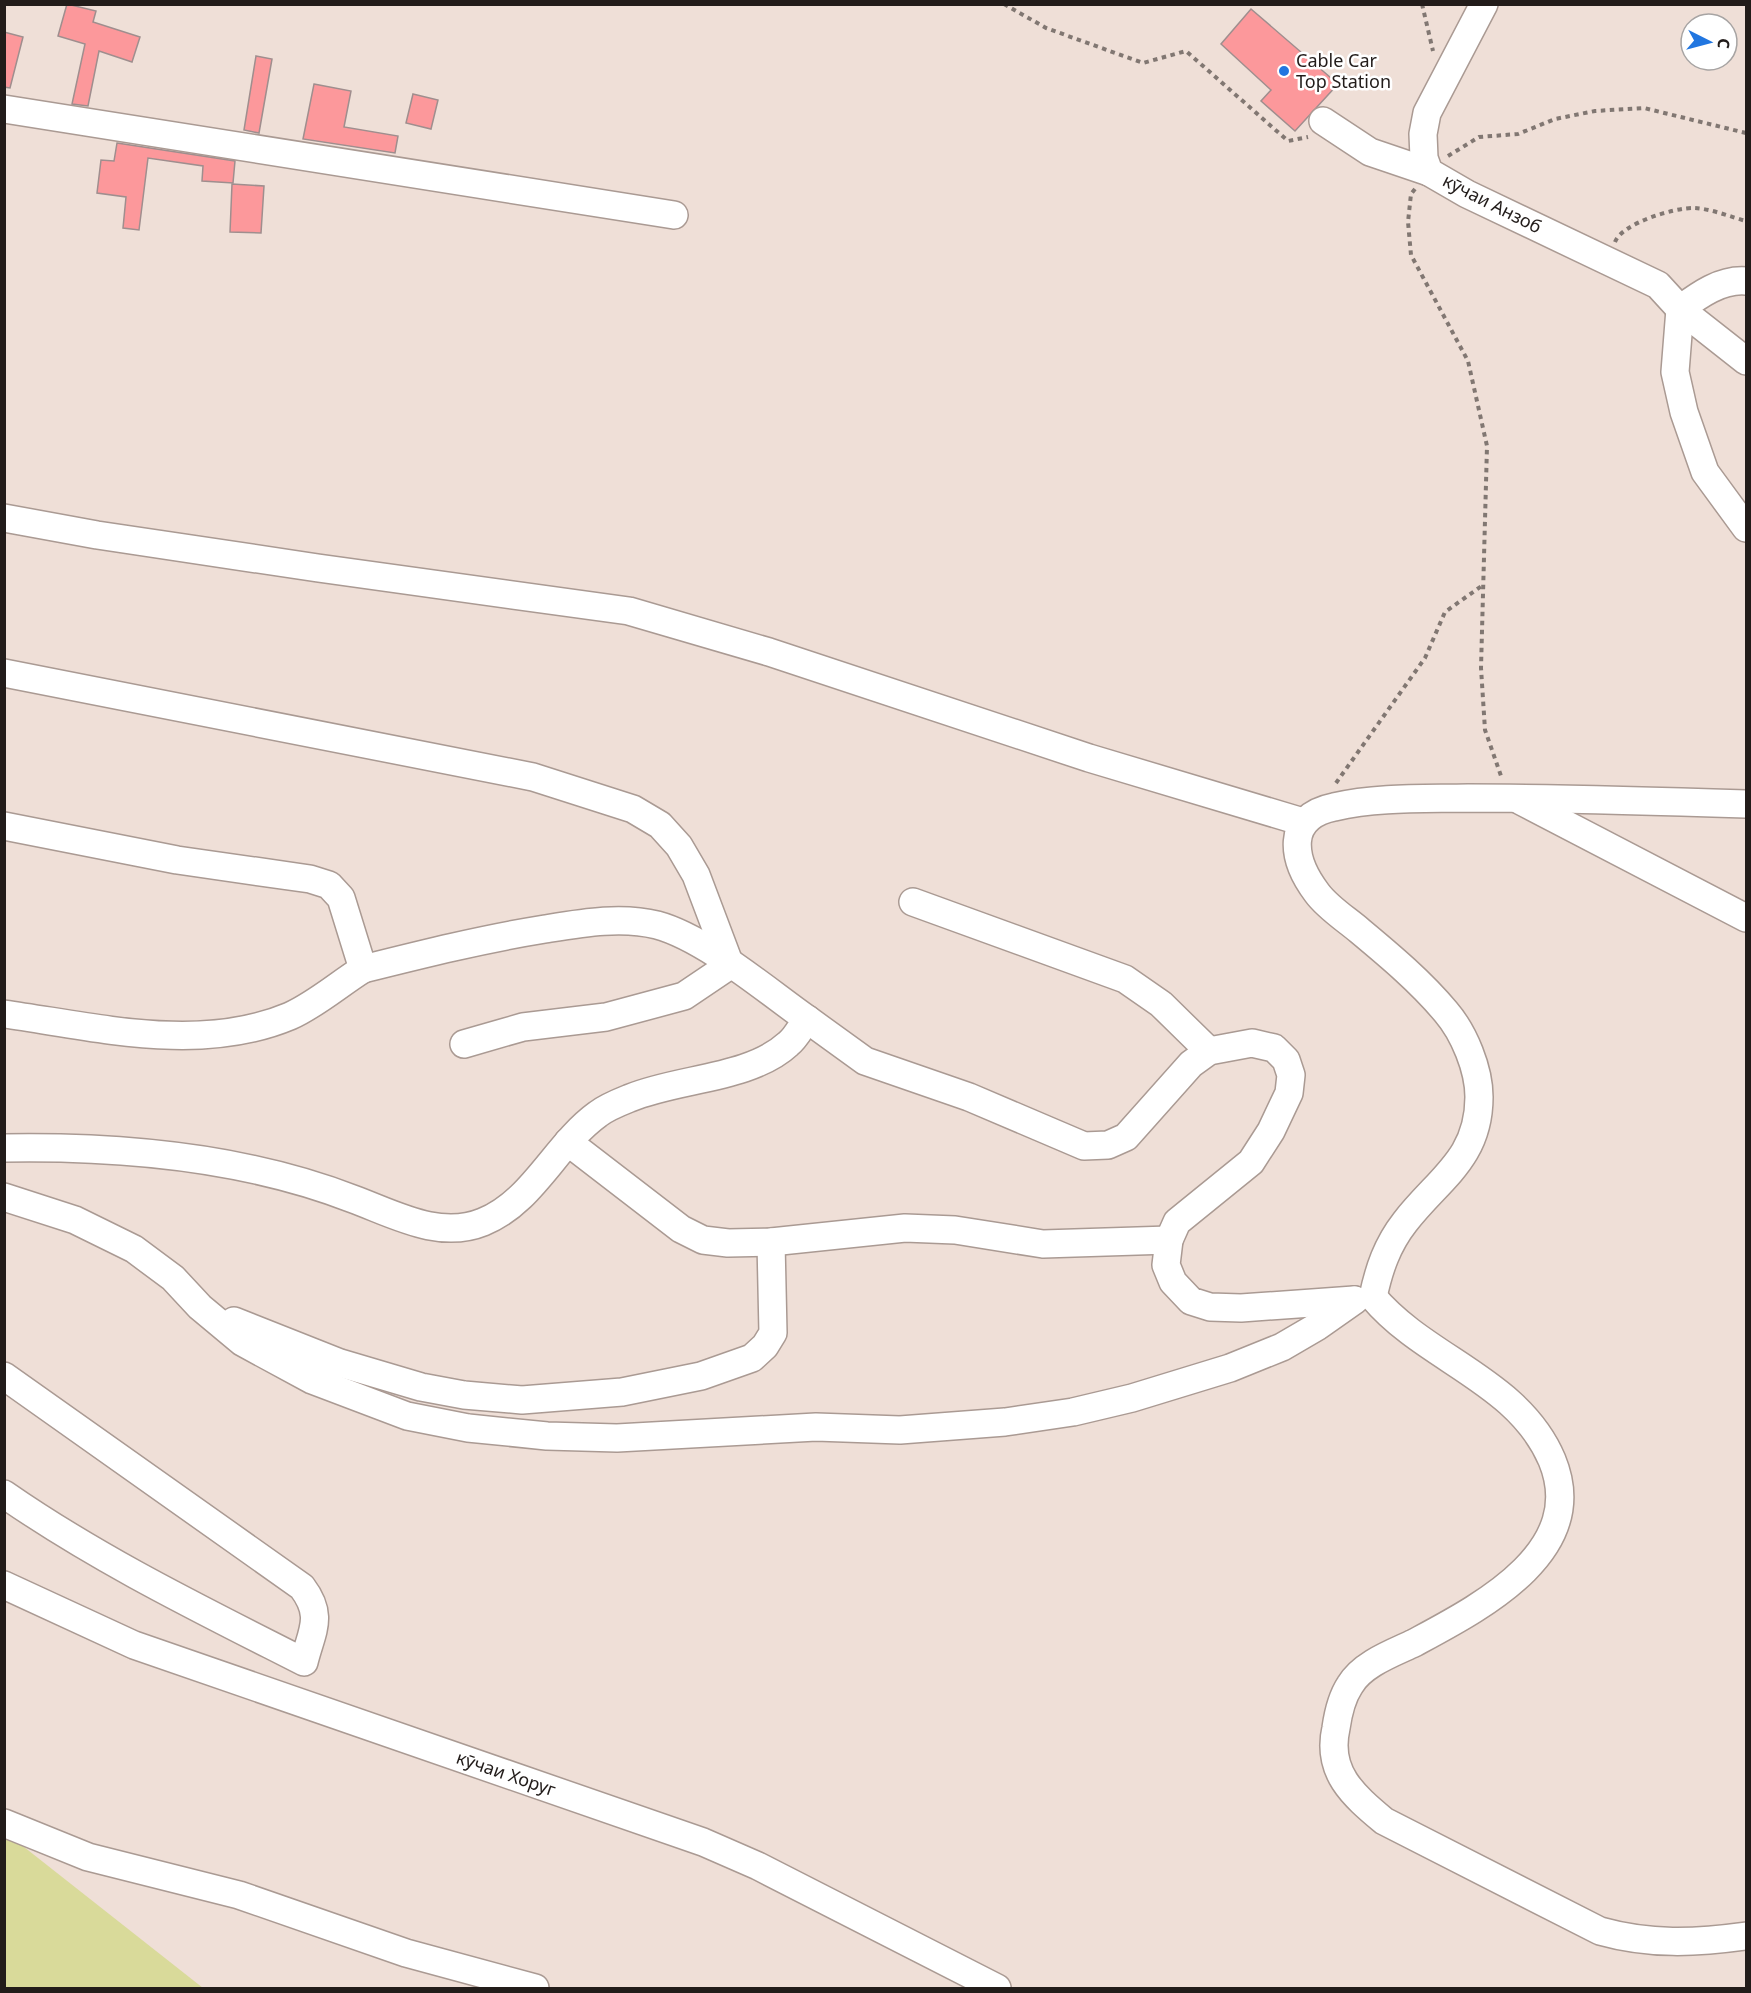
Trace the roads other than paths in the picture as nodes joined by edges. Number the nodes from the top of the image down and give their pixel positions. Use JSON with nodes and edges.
{"nodes":[{"id":1,"x":1484,"y":4,"type":"edge"},
{"id":2,"x":4,"y":109,"type":"edge"},
{"id":3,"x":1331,"y":126,"type":"road end"},
{"id":4,"x":1430,"y":172,"type":"junction"},
{"id":5,"x":674,"y":215,"type":"dead end"},
{"id":6,"x":1746,"y":281,"type":"edge"},
{"id":7,"x":1680,"y":309,"type":"junction"},
{"id":8,"x":1746,"y":361,"type":"edge"},
{"id":9,"x":4,"y":518,"type":"edge"},
{"id":10,"x":1746,"y":528,"type":"edge"},
{"id":11,"x":4,"y":673,"type":"edge"},
{"id":12,"x":1515,"y":798,"type":"junction"},
{"id":13,"x":1746,"y":804,"type":"edge"},
{"id":14,"x":1309,"y":816,"type":"junction"},
{"id":15,"x":4,"y":825,"type":"edge"},
{"id":16,"x":913,"y":902,"type":"dead end"},
{"id":17,"x":1746,"y":918,"type":"edge"},
{"id":18,"x":730,"y":965,"type":"junction"},
{"id":19,"x":363,"y":969,"type":"junction"},
{"id":20,"x":4,"y":1014,"type":"edge"},
{"id":21,"x":807,"y":1019,"type":"junction"},
{"id":22,"x":464,"y":1044,"type":"dead end"},
{"id":23,"x":1209,"y":1051,"type":"junction"},
{"id":24,"x":568,"y":1142,"type":"junction"},
{"id":25,"x":4,"y":1148,"type":"edge"},
{"id":26,"x":4,"y":1197,"type":"edge"},
{"id":27,"x":1168,"y":1240,"type":"junction"},
{"id":28,"x":771,"y":1242,"type":"junction"},
{"id":29,"x":1364,"y":1298,"type":"junction"},
{"id":30,"x":200,"y":1307,"type":"junction"},
{"id":31,"x":4,"y":1376,"type":"edge"},
{"id":32,"x":4,"y":1494,"type":"edge"},
{"id":33,"x":4,"y":1585,"type":"edge"},
{"id":34,"x":304,"y":1662,"type":"junction"},
{"id":35,"x":293,"y":1701,"type":"junction"},
{"id":36,"x":4,"y":1823,"type":"edge"},
{"id":37,"x":1746,"y":1936,"type":"edge"},
{"id":38,"x":535,"y":1989,"type":"edge"},
{"id":39,"x":998,"y":1989,"type":"edge"}],
"edges":[{"from":1,"to":4,"type":"street","name":"кӯчаи Анзоб"},
{"from":2,"to":5,"type":"street"},
{"from":3,"to":4,"type":"street"},
{"from":4,"to":7,"type":"street","name":"кӯчаи Анзоб"},
{"from":6,"to":7,"type":"street"},
{"from":7,"to":8,"type":"street","name":"кӯчаи Анзоб"},
{"from":7,"to":10,"type":"street"},
{"from":9,"to":14,"type":"street"},
{"from":11,"to":18,"type":"street"},
{"from":12,"to":13,"type":"street"},
{"from":12,"to":14,"type":"street"},
{"from":12,"to":17,"type":"street"},
{"from":14,"to":29,"type":"street"},
{"from":15,"to":19,"type":"street"},
{"from":16,"to":23,"type":"street"},
{"from":18,"to":19,"type":"street"},
{"from":18,"to":21,"type":"street"},
{"from":18,"to":22,"type":"street"},
{"from":19,"to":20,"type":"street"},
{"from":21,"to":23,"type":"street"},
{"from":21,"to":24,"type":"street"},
{"from":23,"to":27,"type":"street"},
{"from":24,"to":25,"type":"street"},
{"from":24,"to":28,"type":"street"},
{"from":26,"to":30,"type":"street"},
{"from":27,"to":28,"type":"street"},
{"from":27,"to":29,"type":"street"},
{"from":28,"to":30,"type":"street"},
{"from":29,"to":30,"type":"street"},
{"from":29,"to":37,"type":"street"},
{"from":31,"to":34,"type":"street"},
{"from":32,"to":34,"type":"street"},
{"from":33,"to":35,"type":"street","name":"кӯчаи Хоруг"},
{"from":34,"to":35,"type":"street"},
{"from":35,"to":39,"type":"street","name":"кӯчаи Хоруг"},
{"from":36,"to":38,"type":"street"}]}
